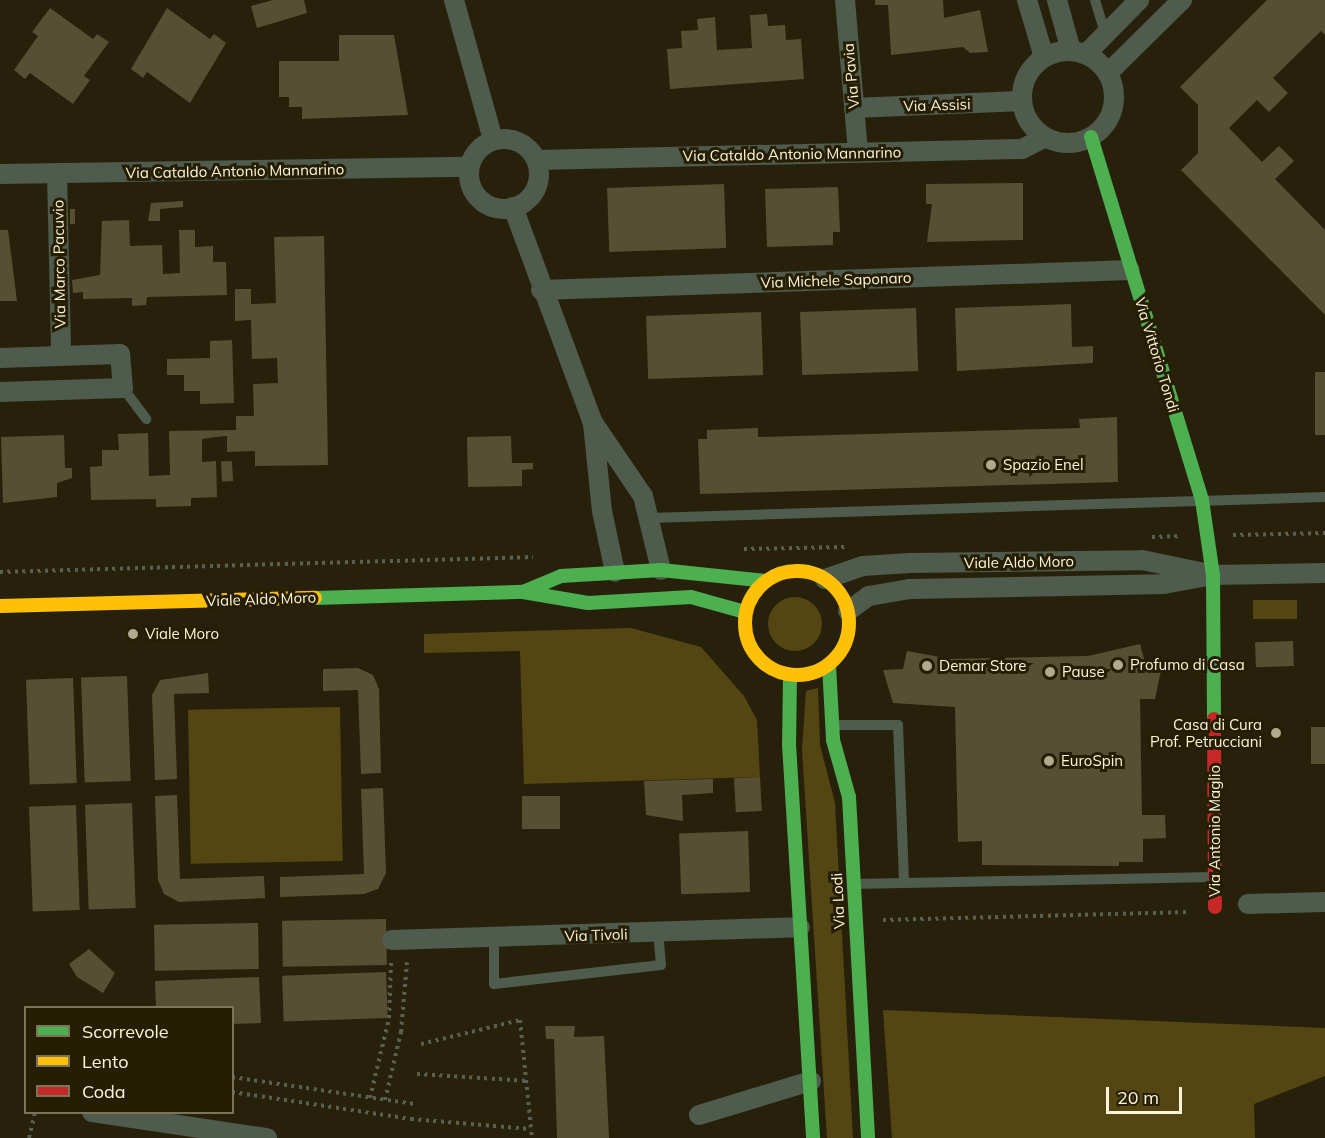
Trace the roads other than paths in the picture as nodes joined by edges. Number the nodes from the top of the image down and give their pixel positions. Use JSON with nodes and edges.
{"nodes":[{"id":1,"x":454,"y":0,"type":"edge"},
{"id":2,"x":844,"y":0,"type":"edge"},
{"id":3,"x":1027,"y":0,"type":"edge"},
{"id":4,"x":1095,"y":0,"type":"edge"},
{"id":5,"x":1139,"y":0,"type":"edge"},
{"id":6,"x":1182,"y":0,"type":"edge"},
{"id":7,"x":1059,"y":2,"type":"edge"},
{"id":8,"x":1105,"y":33,"type":"junction"},
{"id":9,"x":1078,"y":52,"type":"junction"},
{"id":10,"x":1044,"y":57,"type":"junction"},
{"id":11,"x":1108,"y":73,"type":"junction"},
{"id":12,"x":1021,"y":101,"type":"junction"},
{"id":13,"x":854,"y":108,"type":"junction"},
{"id":14,"x":1091,"y":137,"type":"junction"},
{"id":15,"x":1044,"y":138,"type":"junction"},
{"id":16,"x":493,"y":140,"type":"junction"},
{"id":17,"x":858,"y":152,"type":"junction"},
{"id":18,"x":537,"y":160,"type":"junction"},
{"id":19,"x":470,"y":167,"type":"junction"},
{"id":20,"x":57,"y":173,"type":"junction"},
{"id":21,"x":0,"y":174,"type":"edge"},
{"id":22,"x":513,"y":207,"type":"junction"},
{"id":23,"x":1130,"y":270,"type":"junction"},
{"id":24,"x":541,"y":290,"type":"junction"},
{"id":25,"x":61,"y":355,"type":"junction"},
{"id":26,"x":0,"y":358,"type":"edge"},
{"id":27,"x":123,"y":388,"type":"junction"},
{"id":28,"x":0,"y":392,"type":"edge"},
{"id":29,"x":146,"y":419,"type":"dead end"},
{"id":30,"x":592,"y":421,"type":"junction"},
{"id":31,"x":1325,"y":497,"type":"edge"},
{"id":32,"x":1202,"y":500,"type":"junction"},
{"id":33,"x":649,"y":518,"type":"junction"},
{"id":34,"x":661,"y":570,"type":"junction"},
{"id":35,"x":615,"y":572,"type":"junction"},
{"id":36,"x":1325,"y":573,"type":"edge"},
{"id":37,"x":1213,"y":575,"type":"junction"},
{"id":38,"x":825,"y":579,"type":"junction"},
{"id":39,"x":765,"y":581,"type":"junction"},
{"id":40,"x":523,"y":592,"type":"junction"},
{"id":41,"x":0,"y":606,"type":"edge"},
{"id":42,"x":848,"y":611,"type":"junction"},
{"id":43,"x":745,"y":612,"type":"junction"},
{"id":44,"x":829,"y":664,"type":"junction"},
{"id":45,"x":790,"y":676,"type":"junction"},
{"id":46,"x":832,"y":725,"type":"junction"},
{"id":47,"x":1215,"y":877,"type":"junction"},
{"id":48,"x":904,"y":882,"type":"junction"},
{"id":49,"x":854,"y":884,"type":"junction"},
{"id":50,"x":1325,"y":902,"type":"edge"},
{"id":51,"x":1248,"y":904,"type":"dead end"},
{"id":52,"x":1215,"y":907,"type":"dead end"},
{"id":53,"x":800,"y":927,"type":"junction"},
{"id":54,"x":658,"y":933,"type":"junction"},
{"id":55,"x":494,"y":938,"type":"junction"},
{"id":56,"x":392,"y":940,"type":"dead end"},
{"id":57,"x":811,"y":1081,"type":"junction"},
{"id":58,"x":99,"y":1114,"type":"edge"},
{"id":59,"x":699,"y":1115,"type":"dead end"},
{"id":60,"x":267,"y":1138,"type":"edge"},
{"id":61,"x":813,"y":1138,"type":"edge"},
{"id":62,"x":868,"y":1138,"type":"edge"}],
"edges":[{"from":1,"to":16,"type":"street"},
{"from":2,"to":13,"type":"street","name":"Via Pavia"},
{"from":3,"to":10,"type":"street"},
{"from":4,"to":8,"type":"lane"},
{"from":5,"to":8,"type":"street"},
{"from":6,"to":11,"type":"street"},
{"from":7,"to":9,"type":"street"},
{"from":8,"to":9,"type":"street"},
{"from":9,"to":10,"type":"street"},
{"from":9,"to":11,"type":"street"},
{"from":10,"to":12,"type":"street"},
{"from":11,"to":14,"type":"street"},
{"from":12,"to":13,"type":"street","name":"Via Assisi"},
{"from":12,"to":15,"type":"street"},
{"from":13,"to":17,"type":"street","name":"Via Pavia"},
{"from":14,"to":15,"type":"street"},
{"from":14,"to":23,"type":"street","name":"Via Vittorio Tondi"},
{"from":15,"to":17,"type":"street","name":"Via Cataldo Antonio Mannarino"},
{"from":16,"to":18,"type":"street"},
{"from":16,"to":19,"type":"street"},
{"from":17,"to":18,"type":"street","name":"Via Cataldo Antonio Mannarino"},
{"from":18,"to":22,"type":"street"},
{"from":19,"to":20,"type":"street","name":"Via Cataldo Antonio Mannarino"},
{"from":19,"to":22,"type":"street"},
{"from":20,"to":21,"type":"street","name":"Via Cataldo Antonio Mannarino"},
{"from":20,"to":25,"type":"street","name":"Via Marco Pacuvio"},
{"from":22,"to":24,"type":"street"},
{"from":23,"to":24,"type":"street","name":"Via Michele Saponaro"},
{"from":23,"to":32,"type":"street","name":"Via Vittorio Tondi"},
{"from":24,"to":30,"type":"street"},
{"from":25,"to":26,"type":"street"},
{"from":25,"to":27,"type":"street"},
{"from":27,"to":28,"type":"street"},
{"from":27,"to":29,"type":"lane"},
{"from":30,"to":33,"type":"street"},
{"from":30,"to":35,"type":"street"},
{"from":31,"to":32,"type":"lane"},
{"from":32,"to":33,"type":"lane"},
{"from":32,"to":37,"type":"street","name":"Via Vittorio Tondi"},
{"from":33,"to":34,"type":"street"},
{"from":34,"to":35,"type":"street","name":"Viale Aldo Moro"},
{"from":34,"to":39,"type":"street","name":"Viale Aldo Moro"},
{"from":35,"to":40,"type":"street","name":"Viale Aldo Moro"},
{"from":36,"to":37,"type":"street","name":"Viale Aldo Moro"},
{"from":37,"to":38,"type":"street","name":"Viale Aldo Moro"},
{"from":37,"to":42,"type":"street","name":"Viale Aldo Moro"},
{"from":37,"to":47,"type":"street","name":"Via Antonio Maglio"},
{"from":38,"to":39,"type":"street","name":"Viale Aldo Moro"},
{"from":38,"to":42,"type":"street"},
{"from":39,"to":43,"type":"street"},
{"from":40,"to":41,"type":"street","name":"Viale Aldo Moro"},
{"from":40,"to":43,"type":"street","name":"Viale Aldo Moro"},
{"from":42,"to":44,"type":"street"},
{"from":43,"to":45,"type":"street"},
{"from":44,"to":45,"type":"street"},
{"from":44,"to":46,"type":"street","name":"Via Lodi"},
{"from":45,"to":53,"type":"street"},
{"from":46,"to":48,"type":"lane"},
{"from":46,"to":49,"type":"street","name":"Via Lodi"},
{"from":47,"to":48,"type":"lane"},
{"from":47,"to":52,"type":"street","name":"Via Antonio Maglio"},
{"from":48,"to":49,"type":"lane"},
{"from":49,"to":62,"type":"street","name":"Via Lodi"},
{"from":50,"to":51,"type":"street"},
{"from":53,"to":54,"type":"street","name":"Via Tivoli"},
{"from":53,"to":57,"type":"street"},
{"from":54,"to":55,"type":"street","name":"Via Tivoli"},
{"from":54,"to":55,"type":"lane"},
{"from":55,"to":56,"type":"street","name":"Via Tivoli"},
{"from":57,"to":59,"type":"street"},
{"from":57,"to":61,"type":"street"},
{"from":58,"to":60,"type":"street"}]}
